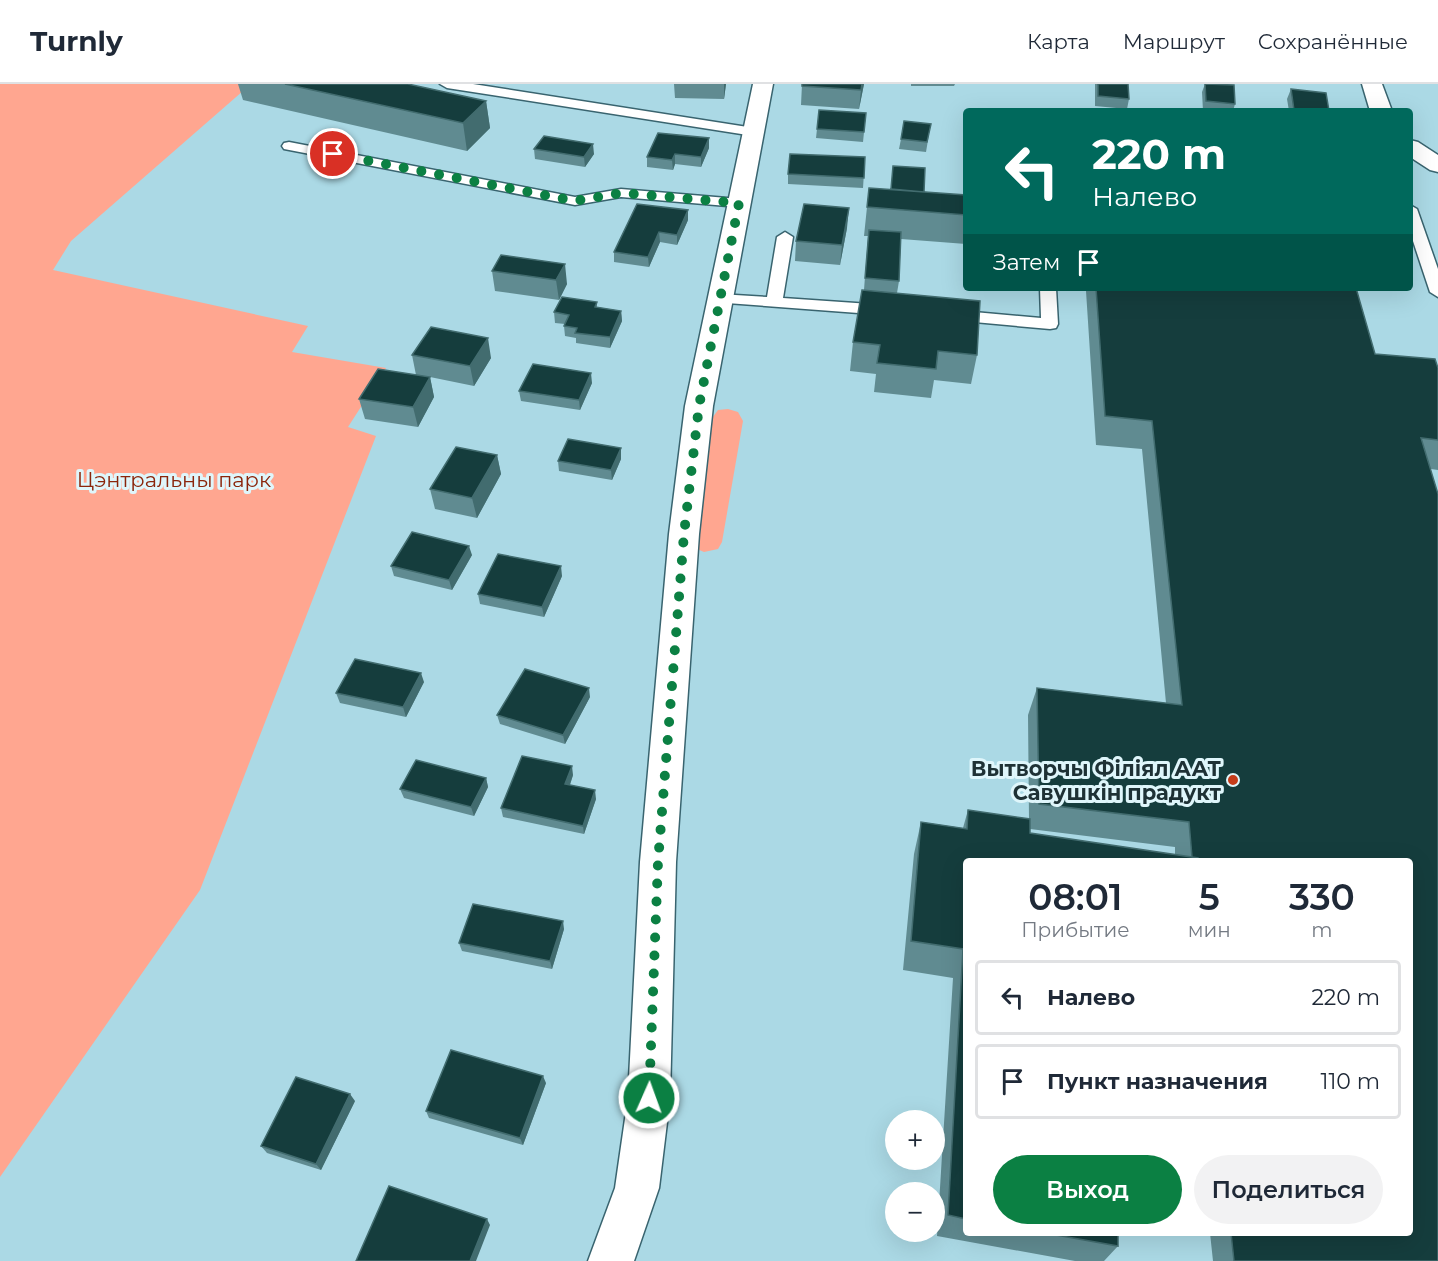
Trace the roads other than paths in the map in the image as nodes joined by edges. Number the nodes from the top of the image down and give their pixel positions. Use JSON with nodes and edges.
{"nodes":[{"id":1,"x":447,"y":84,"type":"edge"},
{"id":2,"x":763,"y":84,"type":"edge"},
{"id":3,"x":1372,"y":84,"type":"edge"},
{"id":4,"x":1380,"y":108,"type":"edge"},
{"id":5,"x":754,"y":132,"type":"junction"},
{"id":6,"x":289,"y":146,"type":"dead end"},
{"id":7,"x":1413,"y":149,"type":"edge"},
{"id":8,"x":1438,"y":165,"type":"edge"},
{"id":9,"x":739,"y":203,"type":"junction"},
{"id":10,"x":1413,"y":216,"type":"edge"},
{"id":11,"x":785,"y":237,"type":"dead end"},
{"id":12,"x":1432,"y":257,"type":"edge"},
{"id":13,"x":1048,"y":291,"type":"edge"},
{"id":14,"x":1438,"y":292,"type":"edge"},
{"id":15,"x":719,"y":299,"type":"junction"},
{"id":16,"x":774,"y":302,"type":"junction"},
{"id":17,"x":905,"y":312,"type":"edge"},
{"id":18,"x":939,"y":314,"type":"edge"},
{"id":19,"x":611,"y":1261,"type":"edge"}],
"edges":[{"from":1,"to":5,"type":"lane"},
{"from":2,"to":5,"type":"main road"},
{"from":3,"to":4,"type":"main road"},
{"from":5,"to":9,"type":"main road"},
{"from":6,"to":9,"type":"lane"},
{"from":7,"to":8,"type":"main road"},
{"from":9,"to":15,"type":"main road"},
{"from":10,"to":12,"type":"lane"},
{"from":11,"to":16,"type":"lane"},
{"from":12,"to":14,"type":"lane"},
{"from":13,"to":18,"type":"lane"},
{"from":15,"to":16,"type":"lane"},
{"from":15,"to":19,"type":"main road"},
{"from":16,"to":17,"type":"lane"}]}
